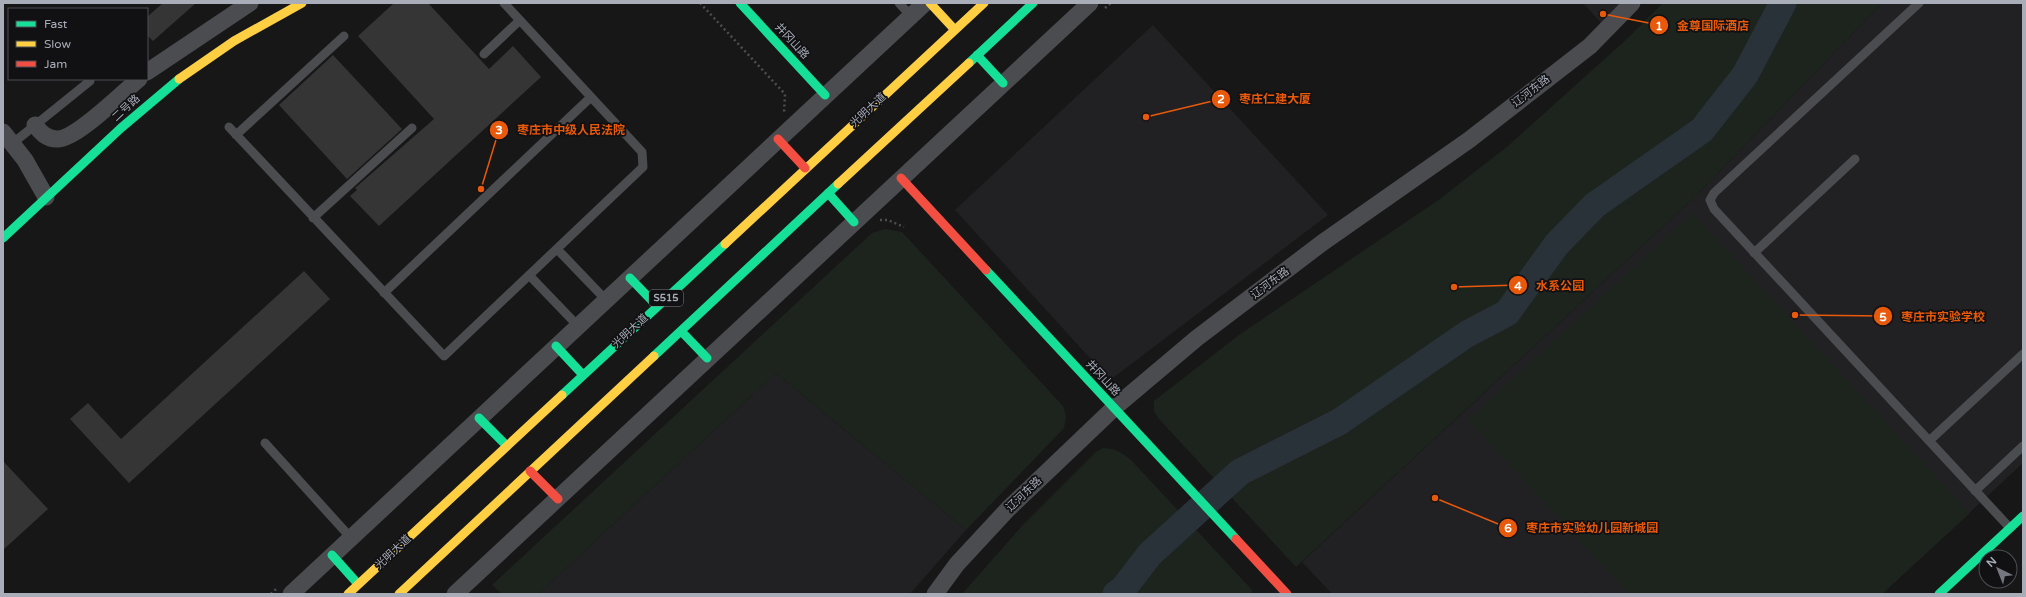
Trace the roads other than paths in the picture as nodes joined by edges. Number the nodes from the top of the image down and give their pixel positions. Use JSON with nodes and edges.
{"nodes":[{"id":1,"x":250,"y":3,"type":"edge"},
{"id":2,"x":302,"y":3,"type":"edge"},
{"id":3,"x":504,"y":3,"type":"edge"},
{"id":4,"x":740,"y":3,"type":"edge"},
{"id":5,"x":898,"y":3,"type":"edge"},
{"id":6,"x":925,"y":3,"type":"edge"},
{"id":7,"x":930,"y":3,"type":"edge"},
{"id":8,"x":984,"y":3,"type":"edge"},
{"id":9,"x":1033,"y":3,"type":"edge"},
{"id":10,"x":1090,"y":3,"type":"edge"},
{"id":11,"x":1632,"y":3,"type":"edge"},
{"id":12,"x":1918,"y":3,"type":"edge"},
{"id":13,"x":910,"y":16,"type":"junction"},
{"id":14,"x":520,"y":20,"type":"junction"},
{"id":15,"x":955,"y":30,"type":"junction"},
{"id":16,"x":344,"y":36,"type":"dead end"},
{"id":17,"x":484,"y":54,"type":"dead end"},
{"id":18,"x":977,"y":55,"type":"junction"},
{"id":19,"x":148,"y":71,"type":"edge"},
{"id":20,"x":138,"y":80,"type":"edge"},
{"id":21,"x":90,"y":81,"type":"dead end"},
{"id":22,"x":1003,"y":83,"type":"junction"},
{"id":23,"x":825,"y":95,"type":"junction"},
{"id":24,"x":591,"y":97,"type":"junction"},
{"id":25,"x":35,"y":125,"type":"junction"},
{"id":26,"x":229,"y":127,"type":"dead end"},
{"id":27,"x":412,"y":128,"type":"dead end"},
{"id":28,"x":236,"y":135,"type":"junction"},
{"id":29,"x":8,"y":138,"type":"edge"},
{"id":30,"x":778,"y":138,"type":"junction"},
{"id":31,"x":1855,"y":159,"type":"dead end"},
{"id":32,"x":805,"y":168,"type":"junction"},
{"id":33,"x":901,"y":178,"type":"junction"},
{"id":34,"x":828,"y":193,"type":"junction"},
{"id":35,"x":46,"y":197,"type":"junction"},
{"id":36,"x":313,"y":218,"type":"junction"},
{"id":37,"x":854,"y":222,"type":"junction"},
{"id":38,"x":3,"y":238,"type":"edge"},
{"id":39,"x":557,"y":249,"type":"junction"},
{"id":40,"x":1754,"y":253,"type":"junction"},
{"id":41,"x":529,"y":275,"type":"junction"},
{"id":42,"x":630,"y":278,"type":"junction"},
{"id":43,"x":384,"y":293,"type":"junction"},
{"id":44,"x":606,"y":300,"type":"junction"},
{"id":45,"x":657,"y":306,"type":"junction"},
{"id":46,"x":578,"y":326,"type":"junction"},
{"id":47,"x":681,"y":331,"type":"junction"},
{"id":48,"x":556,"y":346,"type":"junction"},
{"id":49,"x":2023,"y":354,"type":"edge"},
{"id":50,"x":707,"y":358,"type":"junction"},
{"id":51,"x":583,"y":375,"type":"junction"},
{"id":52,"x":1114,"y":408,"type":"junction"},
{"id":53,"x":479,"y":418,"type":"junction"},
{"id":54,"x":1929,"y":441,"type":"junction"},
{"id":55,"x":265,"y":443,"type":"dead end"},
{"id":56,"x":507,"y":446,"type":"junction"},
{"id":57,"x":2023,"y":446,"type":"edge"},
{"id":58,"x":530,"y":471,"type":"junction"},
{"id":59,"x":1975,"y":491,"type":"junction"},
{"id":60,"x":558,"y":499,"type":"junction"},
{"id":61,"x":2023,"y":516,"type":"edge"},
{"id":62,"x":2010,"y":528,"type":"junction"},
{"id":63,"x":351,"y":538,"type":"junction"},
{"id":64,"x":332,"y":555,"type":"junction"},
{"id":65,"x":473,"y":577,"type":"junction"},
{"id":66,"x":358,"y":584,"type":"junction"},
{"id":67,"x":1280,"y":592,"type":"edge"},
{"id":68,"x":291,"y":594,"type":"edge"},
{"id":69,"x":348,"y":594,"type":"edge"},
{"id":70,"x":399,"y":594,"type":"edge"},
{"id":71,"x":455,"y":594,"type":"edge"},
{"id":72,"x":471,"y":594,"type":"edge"},
{"id":73,"x":935,"y":594,"type":"edge"},
{"id":74,"x":1939,"y":594,"type":"edge"}],
"edges":[{"from":1,"to":19,"type":"street"},
{"from":2,"to":35,"type":"main road","name":"二号路"},
{"from":3,"to":14,"type":"lane"},
{"from":4,"to":23,"type":"main road","name":"井冈山路"},
{"from":5,"to":13,"type":"lane"},
{"from":6,"to":13,"type":"street"},
{"from":7,"to":15,"type":"main road"},
{"from":8,"to":15,"type":"main road","name":"光明大道","number":"S515"},
{"from":9,"to":18,"type":"main road","number":"S515"},
{"from":10,"to":22,"type":"street"},
{"from":11,"to":52,"type":"street","name":"辽河东路"},
{"from":12,"to":40,"type":"lane"},
{"from":13,"to":23,"type":"street"},
{"from":14,"to":17,"type":"lane"},
{"from":14,"to":24,"type":"lane"},
{"from":15,"to":32,"type":"main road","name":"光明大道","number":"S515"},
{"from":16,"to":28,"type":"lane"},
{"from":18,"to":22,"type":"main road"},
{"from":18,"to":34,"type":"main road","number":"S515"},
{"from":20,"to":25,"type":"street"},
{"from":21,"to":25,"type":"lane"},
{"from":22,"to":33,"type":"street"},
{"from":23,"to":30,"type":"street"},
{"from":24,"to":39,"type":"lane"},
{"from":24,"to":43,"type":"lane"},
{"from":25,"to":29,"type":"lane"},
{"from":26,"to":28,"type":"lane"},
{"from":27,"to":36,"type":"lane"},
{"from":28,"to":36,"type":"lane"},
{"from":29,"to":35,"type":"street"},
{"from":30,"to":32,"type":"main road"},
{"from":30,"to":42,"type":"street"},
{"from":31,"to":40,"type":"lane"},
{"from":32,"to":45,"type":"main road","name":"光明大道","number":"S515"},
{"from":33,"to":37,"type":"street"},
{"from":33,"to":52,"type":"main road","name":"井冈山路"},
{"from":34,"to":37,"type":"main road"},
{"from":34,"to":47,"type":"main road","number":"S515"},
{"from":35,"to":38,"type":"main road","name":"二号路"},
{"from":36,"to":43,"type":"lane"},
{"from":37,"to":50,"type":"street"},
{"from":39,"to":41,"type":"lane"},
{"from":39,"to":44,"type":"lane"},
{"from":40,"to":54,"type":"lane"},
{"from":41,"to":43,"type":"lane"},
{"from":41,"to":46,"type":"lane"},
{"from":42,"to":44,"type":"street"},
{"from":42,"to":45,"type":"main road"},
{"from":44,"to":46,"type":"street"},
{"from":45,"to":51,"type":"main road","name":"光明大道","number":"S515"},
{"from":46,"to":48,"type":"street"},
{"from":47,"to":50,"type":"main road"},
{"from":47,"to":58,"type":"main road","number":"S515"},
{"from":48,"to":51,"type":"main road"},
{"from":48,"to":53,"type":"street"},
{"from":49,"to":54,"type":"lane"},
{"from":50,"to":60,"type":"street"},
{"from":51,"to":56,"type":"main road","name":"光明大道","number":"S515"},
{"from":52,"to":67,"type":"main road","name":"井冈山路"},
{"from":52,"to":73,"type":"street","name":"辽河东路"},
{"from":53,"to":56,"type":"main road"},
{"from":53,"to":63,"type":"street"},
{"from":54,"to":59,"type":"lane"},
{"from":55,"to":63,"type":"lane"},
{"from":56,"to":66,"type":"main road","name":"光明大道","number":"S515"},
{"from":57,"to":59,"type":"lane"},
{"from":58,"to":60,"type":"main road"},
{"from":58,"to":70,"type":"main road","number":"S515"},
{"from":59,"to":62,"type":"lane"},
{"from":60,"to":65,"type":"street"},
{"from":61,"to":62,"type":"main road"},
{"from":62,"to":74,"type":"main road"},
{"from":63,"to":64,"type":"street"},
{"from":64,"to":66,"type":"main road"},
{"from":64,"to":68,"type":"street"},
{"from":65,"to":71,"type":"street"},
{"from":65,"to":72,"type":"street"},
{"from":66,"to":69,"type":"main road","name":"光明大道","number":"S515"}]}
